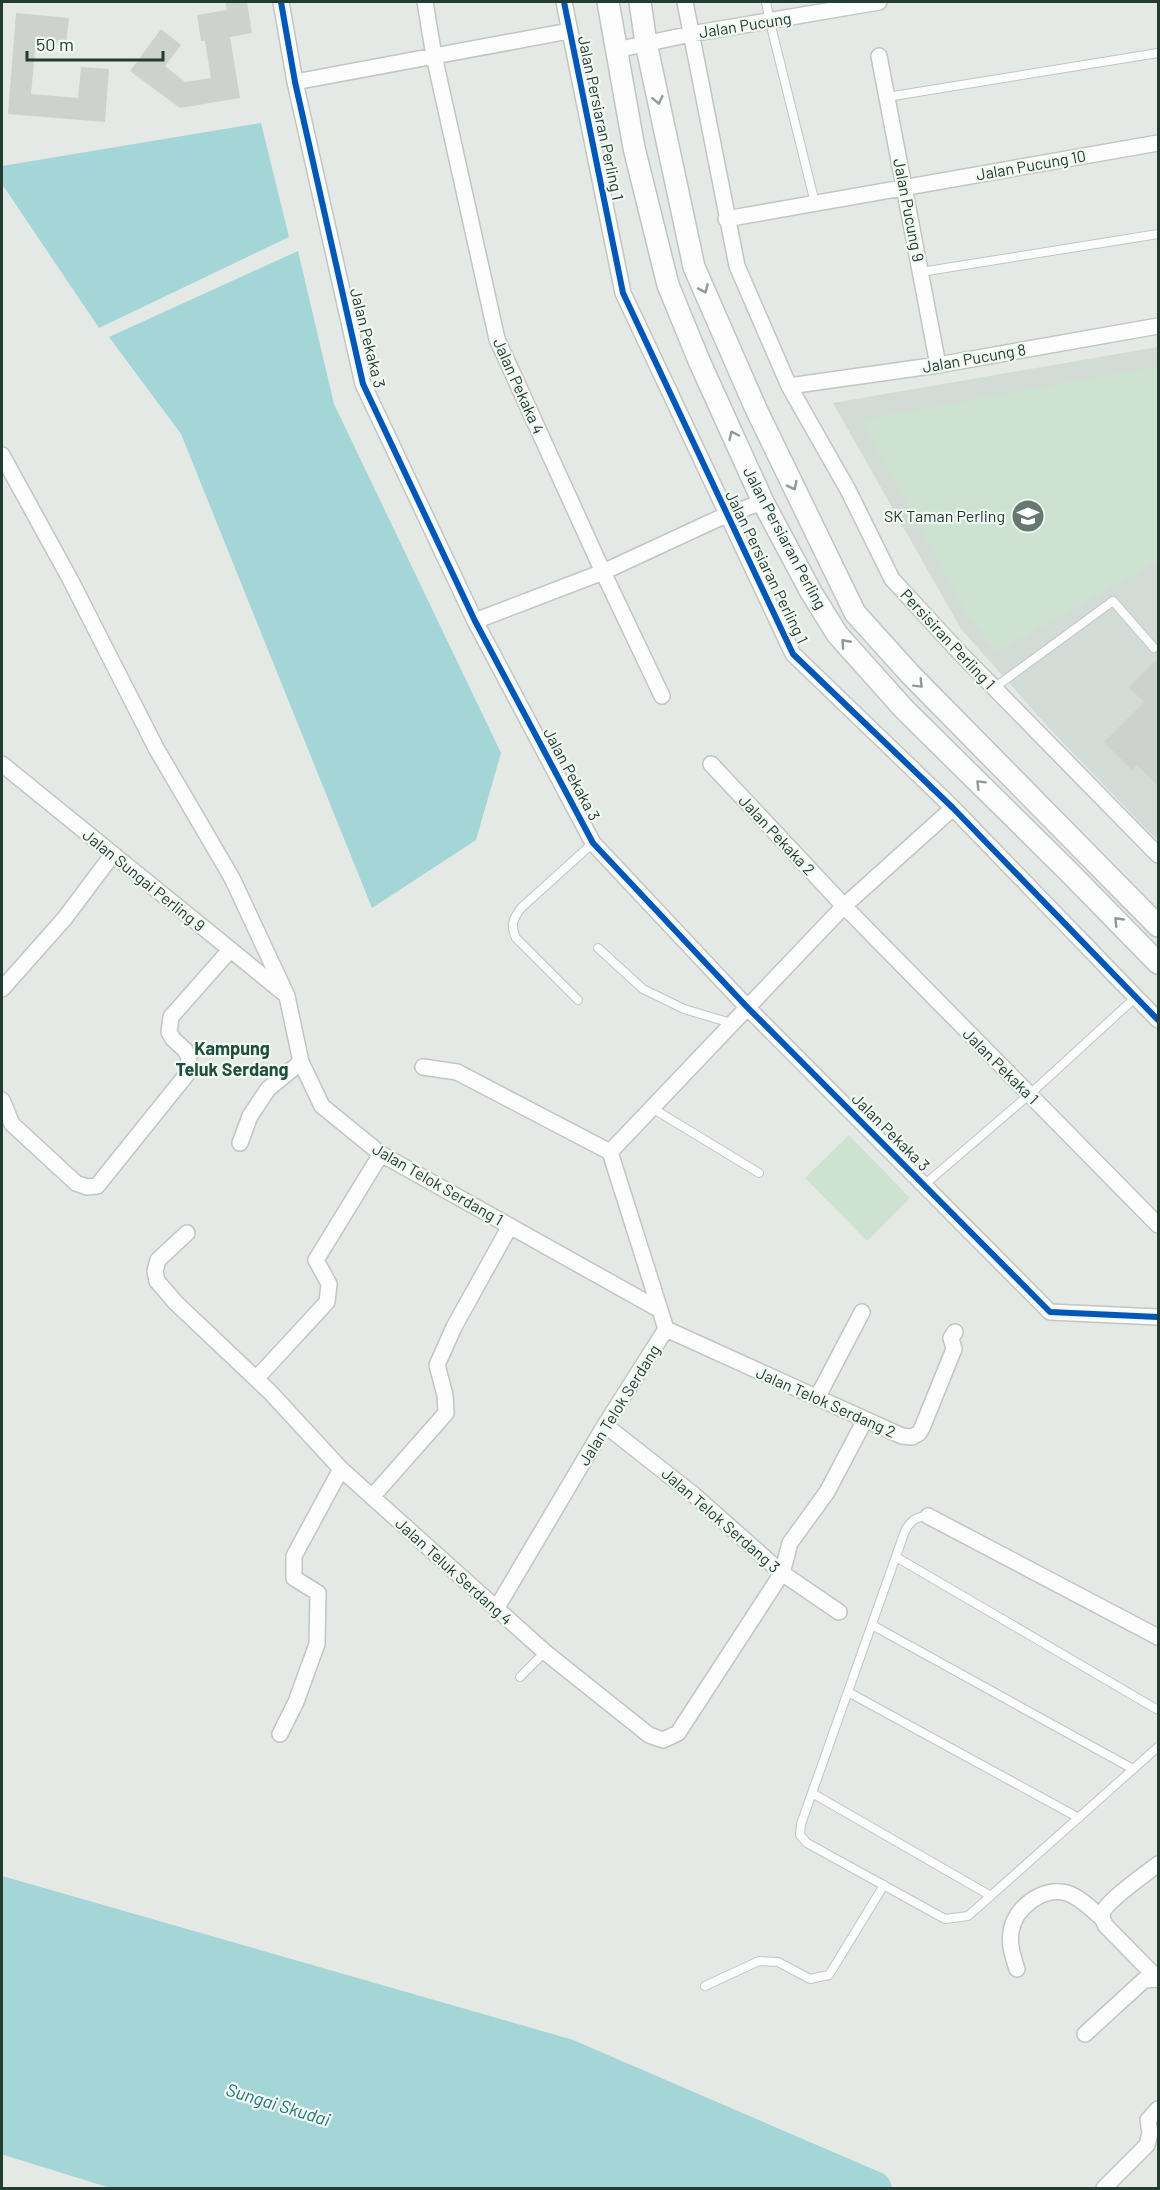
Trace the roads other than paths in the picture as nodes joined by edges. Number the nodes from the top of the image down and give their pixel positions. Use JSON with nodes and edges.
{"nodes":[{"id":1,"x":281,"y":2,"type":"edge"},
{"id":2,"x":425,"y":2,"type":"edge"},
{"id":3,"x":564,"y":2,"type":"edge"},
{"id":4,"x":608,"y":2,"type":"edge"},
{"id":5,"x":640,"y":2,"type":"edge"},
{"id":6,"x":685,"y":2,"type":"edge"},
{"id":7,"x":766,"y":2,"type":"edge"},
{"id":8,"x":872,"y":2,"type":"edge"},
{"id":9,"x":770,"y":22,"type":"junction"},
{"id":10,"x":569,"y":30,"type":"junction"},
{"id":11,"x":691,"y":34,"type":"junction"},
{"id":12,"x":646,"y":43,"type":"junction"},
{"id":13,"x":616,"y":50,"type":"junction"},
{"id":14,"x":1158,"y":53,"type":"edge"},
{"id":15,"x":434,"y":56,"type":"junction"},
{"id":16,"x":879,"y":56,"type":"dead end"},
{"id":17,"x":295,"y":82,"type":"junction"},
{"id":18,"x":887,"y":97,"type":"junction"},
{"id":19,"x":1158,"y":143,"type":"edge"},
{"id":20,"x":904,"y":188,"type":"junction"},
{"id":21,"x":815,"y":204,"type":"junction"},
{"id":22,"x":726,"y":219,"type":"junction"},
{"id":23,"x":1158,"y":234,"type":"edge"},
{"id":24,"x":921,"y":272,"type":"junction"},
{"id":25,"x":1158,"y":326,"type":"edge"},
{"id":26,"x":938,"y":365,"type":"junction"},
{"id":27,"x":789,"y":386,"type":"junction"},
{"id":28,"x":2,"y":455,"type":"edge"},
{"id":29,"x":763,"y":502,"type":"junction"},
{"id":30,"x":726,"y":515,"type":"junction"},
{"id":31,"x":603,"y":572,"type":"junction"},
{"id":32,"x":475,"y":621,"type":"junction"},
{"id":33,"x":1154,"y":648,"type":"dead end"},
{"id":34,"x":994,"y":688,"type":"junction"},
{"id":35,"x":662,"y":696,"type":"dead end"},
{"id":36,"x":2,"y":764,"type":"edge"},
{"id":37,"x":711,"y":764,"type":"dead end"},
{"id":38,"x":953,"y":808,"type":"junction"},
{"id":39,"x":593,"y":843,"type":"junction"},
{"id":40,"x":112,"y":854,"type":"junction"},
{"id":41,"x":1158,"y":855,"type":"edge"},
{"id":42,"x":843,"y":906,"type":"junction"},
{"id":43,"x":1158,"y":926,"type":"edge"},
{"id":44,"x":598,"y":948,"type":"dead end"},
{"id":45,"x":230,"y":950,"type":"junction"},
{"id":46,"x":1158,"y":963,"type":"edge"},
{"id":47,"x":2,"y":990,"type":"edge"},
{"id":48,"x":287,"y":996,"type":"junction"},
{"id":49,"x":1136,"y":997,"type":"junction"},
{"id":50,"x":578,"y":1000,"type":"dead end"},
{"id":51,"x":747,"y":1007,"type":"junction"},
{"id":52,"x":1158,"y":1020,"type":"edge"},
{"id":53,"x":731,"y":1023,"type":"junction"},
{"id":54,"x":301,"y":1062,"type":"junction"},
{"id":55,"x":423,"y":1067,"type":"dead end"},
{"id":56,"x":1030,"y":1094,"type":"junction"},
{"id":57,"x":2,"y":1100,"type":"edge"},
{"id":58,"x":652,"y":1108,"type":"junction"},
{"id":59,"x":240,"y":1143,"type":"dead end"},
{"id":60,"x":610,"y":1152,"type":"junction"},
{"id":61,"x":381,"y":1154,"type":"junction"},
{"id":62,"x":759,"y":1173,"type":"dead end"},
{"id":63,"x":924,"y":1185,"type":"junction"},
{"id":64,"x":1158,"y":1225,"type":"edge"},
{"id":65,"x":510,"y":1226,"type":"junction"},
{"id":66,"x":187,"y":1233,"type":"dead end"},
{"id":67,"x":660,"y":1310,"type":"junction"},
{"id":68,"x":862,"y":1312,"type":"dead end"},
{"id":69,"x":1158,"y":1317,"type":"edge"},
{"id":70,"x":666,"y":1329,"type":"junction"},
{"id":71,"x":955,"y":1332,"type":"dead end"},
{"id":72,"x":256,"y":1379,"type":"junction"},
{"id":73,"x":817,"y":1398,"type":"junction"},
{"id":74,"x":865,"y":1420,"type":"junction"},
{"id":75,"x":604,"y":1425,"type":"junction"},
{"id":76,"x":341,"y":1469,"type":"junction"},
{"id":77,"x":372,"y":1497,"type":"junction"},
{"id":78,"x":928,"y":1516,"type":"joint"},
{"id":79,"x":896,"y":1557,"type":"junction"},
{"id":80,"x":782,"y":1573,"type":"junction"},
{"id":81,"x":496,"y":1609,"type":"junction"},
{"id":82,"x":839,"y":1612,"type":"dead end"},
{"id":83,"x":872,"y":1625,"type":"junction"},
{"id":84,"x":1158,"y":1637,"type":"edge"},
{"id":85,"x":545,"y":1652,"type":"junction"},
{"id":86,"x":520,"y":1677,"type":"dead end"},
{"id":87,"x":848,"y":1692,"type":"junction"},
{"id":88,"x":1158,"y":1710,"type":"edge"},
{"id":89,"x":280,"y":1734,"type":"dead end"},
{"id":90,"x":1158,"y":1747,"type":"edge"},
{"id":91,"x":1133,"y":1769,"type":"junction"},
{"id":92,"x":812,"y":1793,"type":"junction"},
{"id":93,"x":1079,"y":1818,"type":"junction"},
{"id":94,"x":1158,"y":1864,"type":"edge"},
{"id":95,"x":884,"y":1885,"type":"junction"},
{"id":96,"x":991,"y":1896,"type":"junction"},
{"id":97,"x":1102,"y":1917,"type":"junction"},
{"id":98,"x":1017,"y":1969,"type":"dead end"},
{"id":99,"x":1157,"y":1978,"type":"edge"},
{"id":100,"x":705,"y":1986,"type":"dead end"},
{"id":101,"x":1085,"y":2034,"type":"dead end"},
{"id":102,"x":1158,"y":2109,"type":"edge"},
{"id":103,"x":1104,"y":2188,"type":"edge"}],
"edges":[{"from":1,"to":17,"type":"street","name":"Jalan Pekaka 3"},
{"from":2,"to":15,"type":"street","name":"Jalan Pekaka 4"},
{"from":3,"to":10,"type":"street","name":"Jalan Persiaran Perling 1"},
{"from":4,"to":13,"type":"main road","name":"Jalan Persiaran Perling"},
{"from":5,"to":12,"type":"main road","name":"Jalan Persiaran Perling"},
{"from":6,"to":11,"type":"street"},
{"from":7,"to":9,"type":"lane"},
{"from":8,"to":9,"type":"street","name":"Jalan Pucung"},
{"from":9,"to":11,"type":"street","name":"Jalan Pucung"},
{"from":9,"to":21,"type":"lane"},
{"from":10,"to":15,"type":"street"},
{"from":10,"to":30,"type":"street","name":"Jalan Persiaran Perling 1"},
{"from":11,"to":12,"type":"street","name":"Jalan Pucung"},
{"from":11,"to":22,"type":"street"},
{"from":12,"to":13,"type":"street","name":"Jalan Pucung"},
{"from":12,"to":43,"type":"main road","name":"Jalan Persiaran Perling","one_way":true},
{"from":29,"to":13,"type":"main road","name":"Jalan Persiaran Perling","one_way":true},
{"from":14,"to":18,"type":"lane"},
{"from":15,"to":17,"type":"street"},
{"from":15,"to":31,"type":"street","name":"Jalan Pekaka 4"},
{"from":16,"to":18,"type":"street","name":"Jalan Pucung 9"},
{"from":17,"to":32,"type":"street","name":"Jalan Pekaka 3"},
{"from":18,"to":20,"type":"street","name":"Jalan Pucung 9"},
{"from":19,"to":20,"type":"street","name":"Jalan Pucung 10"},
{"from":20,"to":21,"type":"street","name":"Jalan Pucung 10"},
{"from":20,"to":24,"type":"street","name":"Jalan Pucung 9"},
{"from":21,"to":22,"type":"street","name":"Jalan Pucung 10"},
{"from":22,"to":27,"type":"street"},
{"from":23,"to":24,"type":"lane"},
{"from":24,"to":26,"type":"street","name":"Jalan Pucung 9"},
{"from":25,"to":26,"type":"street","name":"Jalan Pucung 8"},
{"from":26,"to":27,"type":"street","name":"Jalan Pucung 8"},
{"from":27,"to":34,"type":"street","name":"Persisiran Perling 1"},
{"from":28,"to":48,"type":"street","name":"Jalan Telok Serdang 1"},
{"from":29,"to":30,"type":"street"},
{"from":46,"to":29,"type":"main road","name":"Jalan Persiaran Perling","one_way":true},
{"from":30,"to":31,"type":"street"},
{"from":30,"to":38,"type":"street","name":"Jalan Persiaran Perling 1"},
{"from":31,"to":32,"type":"street"},
{"from":31,"to":35,"type":"street","name":"Jalan Pekaka 4"},
{"from":32,"to":39,"type":"street","name":"Jalan Pekaka 3"},
{"from":33,"to":34,"type":"lane"},
{"from":34,"to":41,"type":"street","name":"Persisiran Perling 1"},
{"from":36,"to":40,"type":"street","name":"Jalan Sungai Perling 9"},
{"from":37,"to":42,"type":"street","name":"Jalan Pekaka 2"},
{"from":38,"to":42,"type":"street"},
{"from":38,"to":49,"type":"street","name":"Jalan Persiaran Perling 1"},
{"from":39,"to":50,"type":"lane"},
{"from":39,"to":51,"type":"street","name":"Jalan Pekaka 3"},
{"from":40,"to":45,"type":"street","name":"Jalan Sungai Perling 9"},
{"from":40,"to":47,"type":"street"},
{"from":42,"to":51,"type":"street"},
{"from":42,"to":56,"type":"street","name":"Jalan Pekaka 1"},
{"from":44,"to":53,"type":"lane"},
{"from":45,"to":48,"type":"street","name":"Jalan Sungai Perling 9"},
{"from":45,"to":57,"type":"street"},
{"from":48,"to":54,"type":"street","name":"Jalan Telok Serdang 1"},
{"from":49,"to":52,"type":"street","name":"Jalan Persiaran Perling 1"},
{"from":49,"to":56,"type":"lane"},
{"from":51,"to":53,"type":"street"},
{"from":51,"to":63,"type":"street","name":"Jalan Pekaka 3"},
{"from":53,"to":58,"type":"street"},
{"from":54,"to":59,"type":"street"},
{"from":54,"to":61,"type":"street","name":"Jalan Telok Serdang 1"},
{"from":55,"to":60,"type":"street"},
{"from":56,"to":63,"type":"lane"},
{"from":56,"to":64,"type":"street","name":"Jalan Pekaka 1"},
{"from":58,"to":60,"type":"street"},
{"from":58,"to":62,"type":"lane"},
{"from":60,"to":67,"type":"street","name":"Jalan Telok Serdang"},
{"from":61,"to":65,"type":"street","name":"Jalan Telok Serdang 1"},
{"from":61,"to":72,"type":"street"},
{"from":63,"to":69,"type":"street","name":"Jalan Pekaka 3"},
{"from":65,"to":67,"type":"street","name":"Jalan Telok Serdang 1"},
{"from":65,"to":77,"type":"street"},
{"from":66,"to":72,"type":"street","name":"Jalan Teluk Serdang 4"},
{"from":67,"to":70,"type":"street","name":"Jalan Telok Serdang"},
{"from":68,"to":73,"type":"street"},
{"from":70,"to":73,"type":"street","name":"Jalan Telok Serdang 2"},
{"from":70,"to":75,"type":"street","name":"Jalan Telok Serdang"},
{"from":71,"to":74,"type":"street","name":"Jalan Telok Serdang 2"},
{"from":72,"to":76,"type":"street","name":"Jalan Teluk Serdang 4"},
{"from":73,"to":74,"type":"street","name":"Jalan Telok Serdang 2"},
{"from":74,"to":80,"type":"street"},
{"from":75,"to":80,"type":"street","name":"Jalan Telok Serdang 3"},
{"from":75,"to":81,"type":"street","name":"Jalan Telok Serdang"},
{"from":76,"to":77,"type":"street","name":"Jalan Teluk Serdang 4"},
{"from":76,"to":89,"type":"street"},
{"from":77,"to":81,"type":"street","name":"Jalan Teluk Serdang 4"},
{"from":78,"to":79,"type":"lane"},
{"from":78,"to":84,"type":"street"},
{"from":79,"to":83,"type":"lane"},
{"from":79,"to":88,"type":"lane"},
{"from":80,"to":82,"type":"street","name":"Jalan Telok Serdang 3"},
{"from":80,"to":85,"type":"street","name":"Jalan Teluk Serdang 4"},
{"from":81,"to":85,"type":"street","name":"Jalan Teluk Serdang 4"},
{"from":83,"to":87,"type":"lane"},
{"from":83,"to":91,"type":"lane"},
{"from":85,"to":86,"type":"lane"},
{"from":87,"to":92,"type":"lane"},
{"from":87,"to":93,"type":"lane"},
{"from":90,"to":91,"type":"lane"},
{"from":91,"to":93,"type":"lane"},
{"from":92,"to":95,"type":"lane"},
{"from":92,"to":96,"type":"lane"},
{"from":93,"to":96,"type":"lane"},
{"from":94,"to":97,"type":"street"},
{"from":95,"to":96,"type":"lane"},
{"from":95,"to":100,"type":"lane"},
{"from":97,"to":98,"type":"street"},
{"from":97,"to":99,"type":"street"},
{"from":99,"to":101,"type":"street"},
{"from":102,"to":103,"type":"street"}]}
